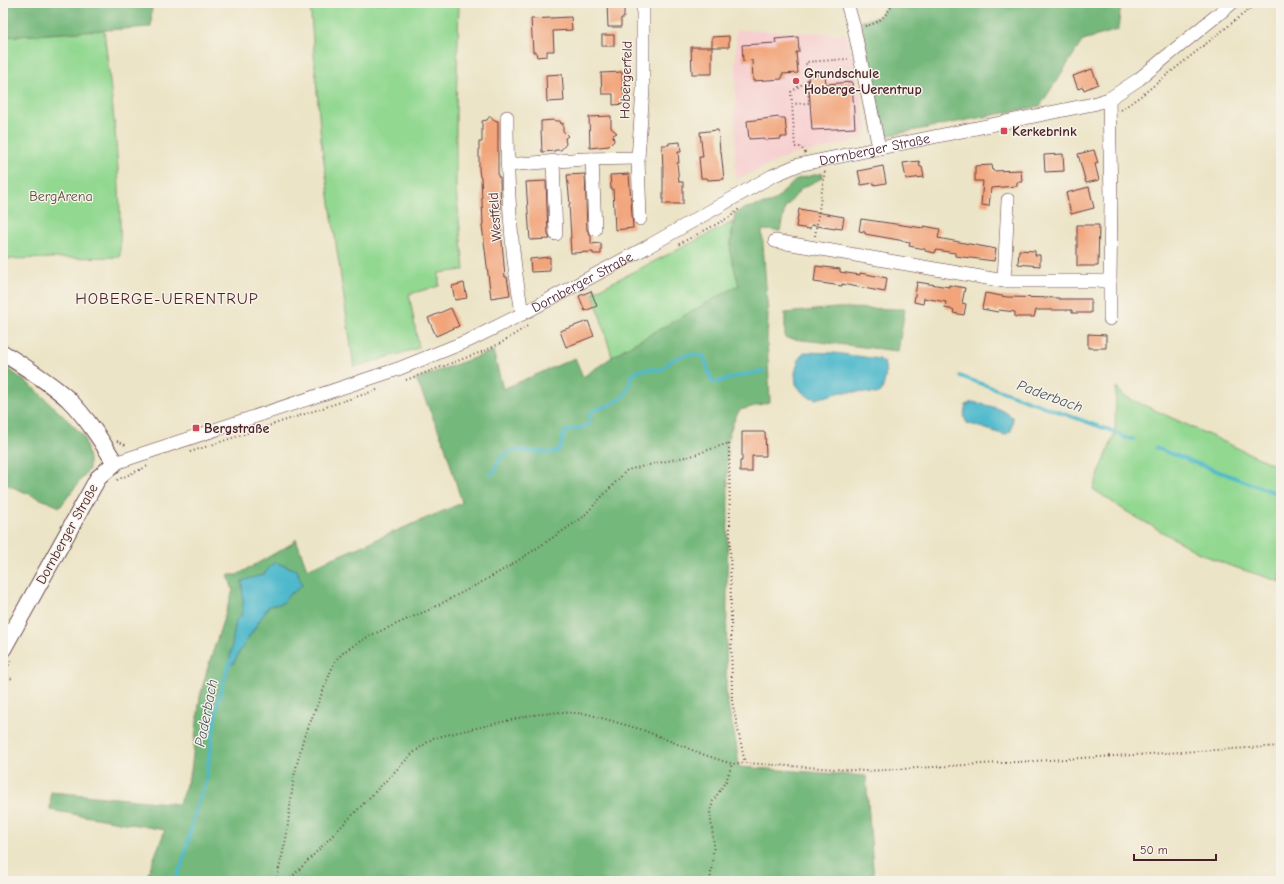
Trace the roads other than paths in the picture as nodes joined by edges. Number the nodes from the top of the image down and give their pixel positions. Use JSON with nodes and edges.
{"nodes":[{"id":1,"x":643,"y":3,"type":"edge"},
{"id":2,"x":847,"y":3,"type":"edge"},
{"id":3,"x":1232,"y":3,"type":"edge"},
{"id":4,"x":1109,"y":105,"type":"junction"},
{"id":5,"x":507,"y":117,"type":"dead end"},
{"id":6,"x":879,"y":148,"type":"junction"},
{"id":7,"x":638,"y":158,"type":"junction"},
{"id":8,"x":592,"y":159,"type":"junction"},
{"id":9,"x":553,"y":162,"type":"junction"},
{"id":10,"x":507,"y":165,"type":"junction"},
{"id":11,"x":1008,"y":200,"type":"dead end"},
{"id":12,"x":640,"y":219,"type":"dead end"},
{"id":13,"x":595,"y":229,"type":"dead end"},
{"id":14,"x":556,"y":234,"type":"dead end"},
{"id":15,"x":775,"y":241,"type":"dead end"},
{"id":16,"x":1004,"y":280,"type":"junction"},
{"id":17,"x":1110,"y":281,"type":"junction"},
{"id":18,"x":522,"y":314,"type":"junction"},
{"id":19,"x":1110,"y":319,"type":"dead end"},
{"id":20,"x":3,"y":352,"type":"edge"},
{"id":21,"x":115,"y":463,"type":"junction"},
{"id":22,"x":3,"y":649,"type":"edge"}],
"edges":[{"from":1,"to":7,"type":"street","name":"Hobergerfeld"},
{"from":2,"to":6,"type":"street"},
{"from":3,"to":4,"type":"street","name":"Dornberger Straße"},
{"from":4,"to":6,"type":"street","name":"Dornberger Straße"},
{"from":4,"to":17,"type":"street"},
{"from":5,"to":10,"type":"street","name":"Westfeld"},
{"from":6,"to":18,"type":"street","name":"Dornberger Straße"},
{"from":7,"to":8,"type":"street"},
{"from":7,"to":12,"type":"street","name":"Hobergerfeld"},
{"from":8,"to":9,"type":"street"},
{"from":8,"to":13,"type":"street"},
{"from":9,"to":10,"type":"street"},
{"from":9,"to":14,"type":"street"},
{"from":10,"to":18,"type":"street","name":"Westfeld"},
{"from":11,"to":16,"type":"street"},
{"from":15,"to":16,"type":"street"},
{"from":16,"to":17,"type":"street"},
{"from":17,"to":19,"type":"street"},
{"from":18,"to":21,"type":"street","name":"Dornberger Straße"},
{"from":20,"to":21,"type":"main road"},
{"from":21,"to":22,"type":"main road","name":"Dornberger Straße"}]}
